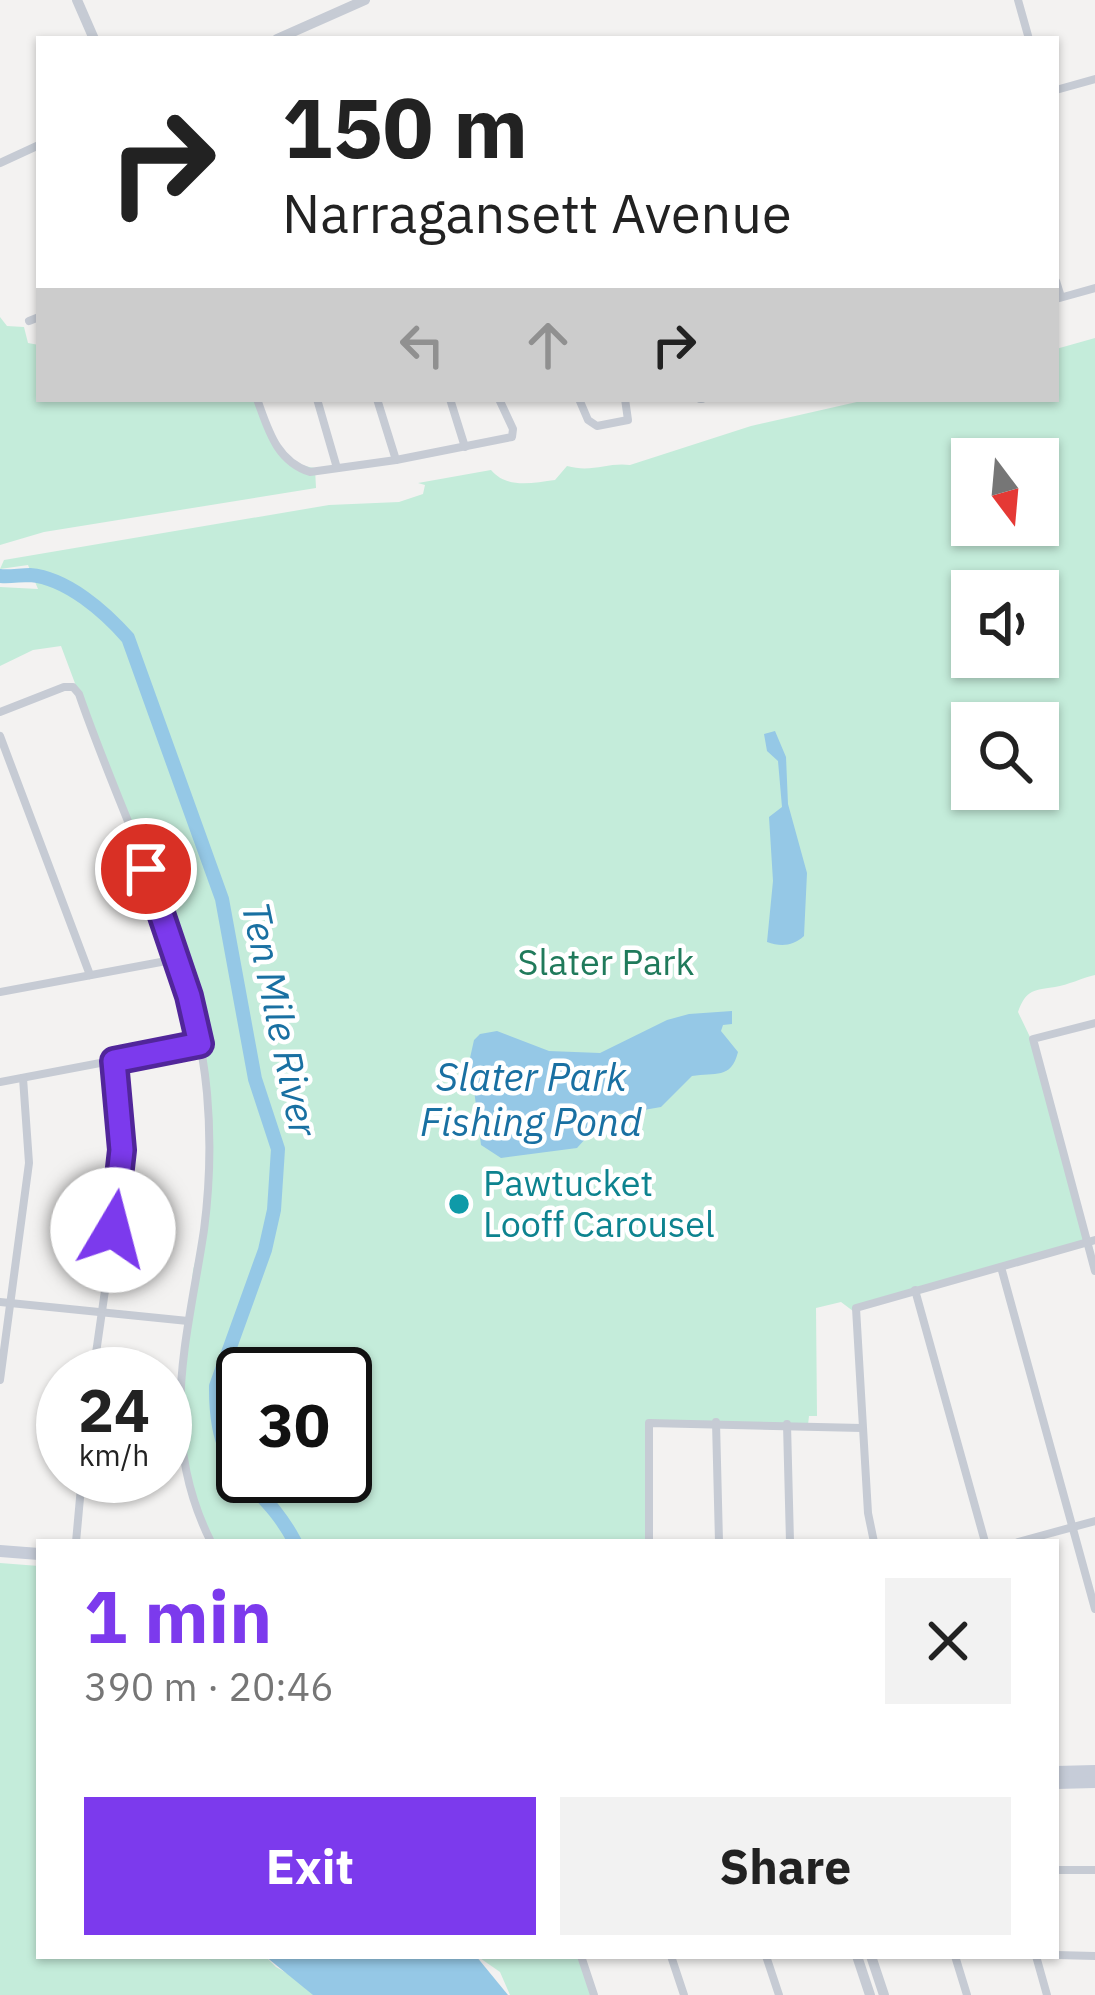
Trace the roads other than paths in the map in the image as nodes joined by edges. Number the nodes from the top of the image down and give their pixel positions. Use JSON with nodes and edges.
{"nodes":[{"id":1,"x":77,"y":0,"type":"edge"},
{"id":2,"x":365,"y":0,"type":"edge"},
{"id":3,"x":1018,"y":0,"type":"edge"},
{"id":4,"x":93,"y":36,"type":"edge"},
{"id":5,"x":284,"y":36,"type":"edge"},
{"id":6,"x":1027,"y":36,"type":"edge"},
{"id":7,"x":1095,"y":79,"type":"edge"},
{"id":8,"x":1059,"y":89,"type":"edge"},
{"id":9,"x":36,"y":146,"type":"edge"},
{"id":10,"x":0,"y":163,"type":"edge"},
{"id":11,"x":1095,"y":288,"type":"edge"},
{"id":12,"x":1059,"y":298,"type":"edge"},
{"id":13,"x":257,"y":402,"type":"edge"},
{"id":14,"x":318,"y":402,"type":"edge"},
{"id":15,"x":377,"y":402,"type":"edge"},
{"id":16,"x":451,"y":402,"type":"edge"},
{"id":17,"x":500,"y":402,"type":"edge"},
{"id":18,"x":580,"y":402,"type":"edge"},
{"id":19,"x":625,"y":402,"type":"edge"},
{"id":20,"x":466,"y":447,"type":"junction"},
{"id":21,"x":396,"y":460,"type":"junction"},
{"id":22,"x":337,"y":468,"type":"junction"},
{"id":23,"x":0,"y":712,"type":"edge"},
{"id":24,"x":0,"y":736,"type":"edge"},
{"id":25,"x":177,"y":959,"type":"junction"},
{"id":26,"x":90,"y":975,"type":"junction"},
{"id":27,"x":1,"y":990,"type":"edge"},
{"id":28,"x":1095,"y":1023,"type":"edge"},
{"id":29,"x":200,"y":1044,"type":"junction"},
{"id":30,"x":114,"y":1061,"type":"junction"},
{"id":31,"x":22,"y":1078,"type":"junction"},
{"id":32,"x":0,"y":1082,"type":"edge"},
{"id":33,"x":1091,"y":1241,"type":"edge"},
{"id":34,"x":1001,"y":1267,"type":"junction"},
{"id":35,"x":1095,"y":1271,"type":"edge"},
{"id":36,"x":915,"y":1290,"type":"junction"},
{"id":37,"x":4,"y":1302,"type":"edge"},
{"id":38,"x":100,"y":1312,"type":"junction"},
{"id":39,"x":188,"y":1321,"type":"junction"},
{"id":40,"x":96,"y":1347,"type":"edge"},
{"id":41,"x":0,"y":1380,"type":"edge"},
{"id":42,"x":716,"y":1423,"type":"junction"},
{"id":43,"x":787,"y":1423,"type":"junction"},
{"id":44,"x":862,"y":1428,"type":"junction"},
{"id":45,"x":80,"y":1503,"type":"edge"},
{"id":46,"x":1095,"y":1521,"type":"edge"},
{"id":47,"x":1072,"y":1527,"type":"junction"},
{"id":48,"x":76,"y":1539,"type":"edge"},
{"id":49,"x":210,"y":1539,"type":"edge"},
{"id":50,"x":649,"y":1539,"type":"edge"},
{"id":51,"x":719,"y":1539,"type":"edge"},
{"id":52,"x":790,"y":1539,"type":"edge"},
{"id":53,"x":874,"y":1539,"type":"edge"},
{"id":54,"x":984,"y":1539,"type":"edge"},
{"id":55,"x":1029,"y":1539,"type":"edge"},
{"id":56,"x":0,"y":1551,"type":"edge"},
{"id":57,"x":36,"y":1554,"type":"edge"},
{"id":58,"x":1095,"y":1610,"type":"edge"},
{"id":59,"x":1095,"y":1771,"type":"edge"},
{"id":60,"x":1059,"y":1772,"type":"edge"},
{"id":61,"x":1095,"y":1782,"type":"edge"},
{"id":62,"x":1059,"y":1783,"type":"edge"},
{"id":63,"x":1059,"y":1870,"type":"edge"},
{"id":64,"x":1095,"y":1870,"type":"edge"},
{"id":65,"x":1059,"y":1955,"type":"edge"},
{"id":66,"x":1095,"y":1956,"type":"edge"},
{"id":67,"x":582,"y":1959,"type":"edge"},
{"id":68,"x":672,"y":1959,"type":"edge"},
{"id":69,"x":767,"y":1959,"type":"edge"},
{"id":70,"x":858,"y":1959,"type":"edge"},
{"id":71,"x":872,"y":1959,"type":"edge"},
{"id":72,"x":956,"y":1959,"type":"edge"},
{"id":73,"x":1037,"y":1959,"type":"edge"},
{"id":74,"x":594,"y":1995,"type":"edge"},
{"id":75,"x":684,"y":1995,"type":"edge"},
{"id":76,"x":779,"y":1995,"type":"edge"},
{"id":77,"x":870,"y":1995,"type":"edge"},
{"id":78,"x":884,"y":1995,"type":"edge"},
{"id":79,"x":967,"y":1995,"type":"edge"},
{"id":80,"x":1047,"y":1995,"type":"edge"}],
"edges":[{"from":1,"to":4,"type":"street"},
{"from":2,"to":5,"type":"street"},
{"from":3,"to":6,"type":"street"},
{"from":7,"to":8,"type":"street"},
{"from":9,"to":10,"type":"street"},
{"from":11,"to":12,"type":"street"},
{"from":13,"to":22,"type":"street"},
{"from":14,"to":22,"type":"street"},
{"from":15,"to":21,"type":"street"},
{"from":16,"to":20,"type":"street"},
{"from":17,"to":20,"type":"street"},
{"from":18,"to":19,"type":"street"},
{"from":20,"to":21,"type":"street"},
{"from":21,"to":22,"type":"street"},
{"from":23,"to":25,"type":"street"},
{"from":24,"to":26,"type":"street"},
{"from":25,"to":26,"type":"street"},
{"from":25,"to":29,"type":"street"},
{"from":26,"to":27,"type":"street"},
{"from":28,"to":33,"type":"street"},
{"from":29,"to":30,"type":"street"},
{"from":29,"to":39,"type":"street"},
{"from":30,"to":31,"type":"street"},
{"from":30,"to":38,"type":"street"},
{"from":31,"to":32,"type":"street"},
{"from":31,"to":37,"type":"street"},
{"from":33,"to":34,"type":"street"},
{"from":33,"to":35,"type":"street"},
{"from":34,"to":36,"type":"street"},
{"from":34,"to":47,"type":"street"},
{"from":36,"to":44,"type":"street"},
{"from":36,"to":54,"type":"street"},
{"from":37,"to":38,"type":"street"},
{"from":37,"to":41,"type":"street"},
{"from":38,"to":39,"type":"street"},
{"from":38,"to":40,"type":"street"},
{"from":39,"to":49,"type":"street"},
{"from":42,"to":43,"type":"street"},
{"from":42,"to":50,"type":"street"},
{"from":42,"to":51,"type":"street"},
{"from":43,"to":44,"type":"street"},
{"from":43,"to":52,"type":"street"},
{"from":44,"to":53,"type":"street"},
{"from":45,"to":48,"type":"street"},
{"from":46,"to":47,"type":"street"},
{"from":47,"to":55,"type":"street"},
{"from":47,"to":58,"type":"street"},
{"from":56,"to":57,"type":"main road"},
{"from":59,"to":60,"type":"main road"},
{"from":61,"to":62,"type":"main road"},
{"from":63,"to":64,"type":"street"},
{"from":65,"to":66,"type":"street"},
{"from":67,"to":74,"type":"street"},
{"from":68,"to":75,"type":"street"},
{"from":69,"to":76,"type":"street"},
{"from":70,"to":77,"type":"street"},
{"from":71,"to":78,"type":"street"},
{"from":72,"to":79,"type":"street"},
{"from":73,"to":80,"type":"street"}]}
